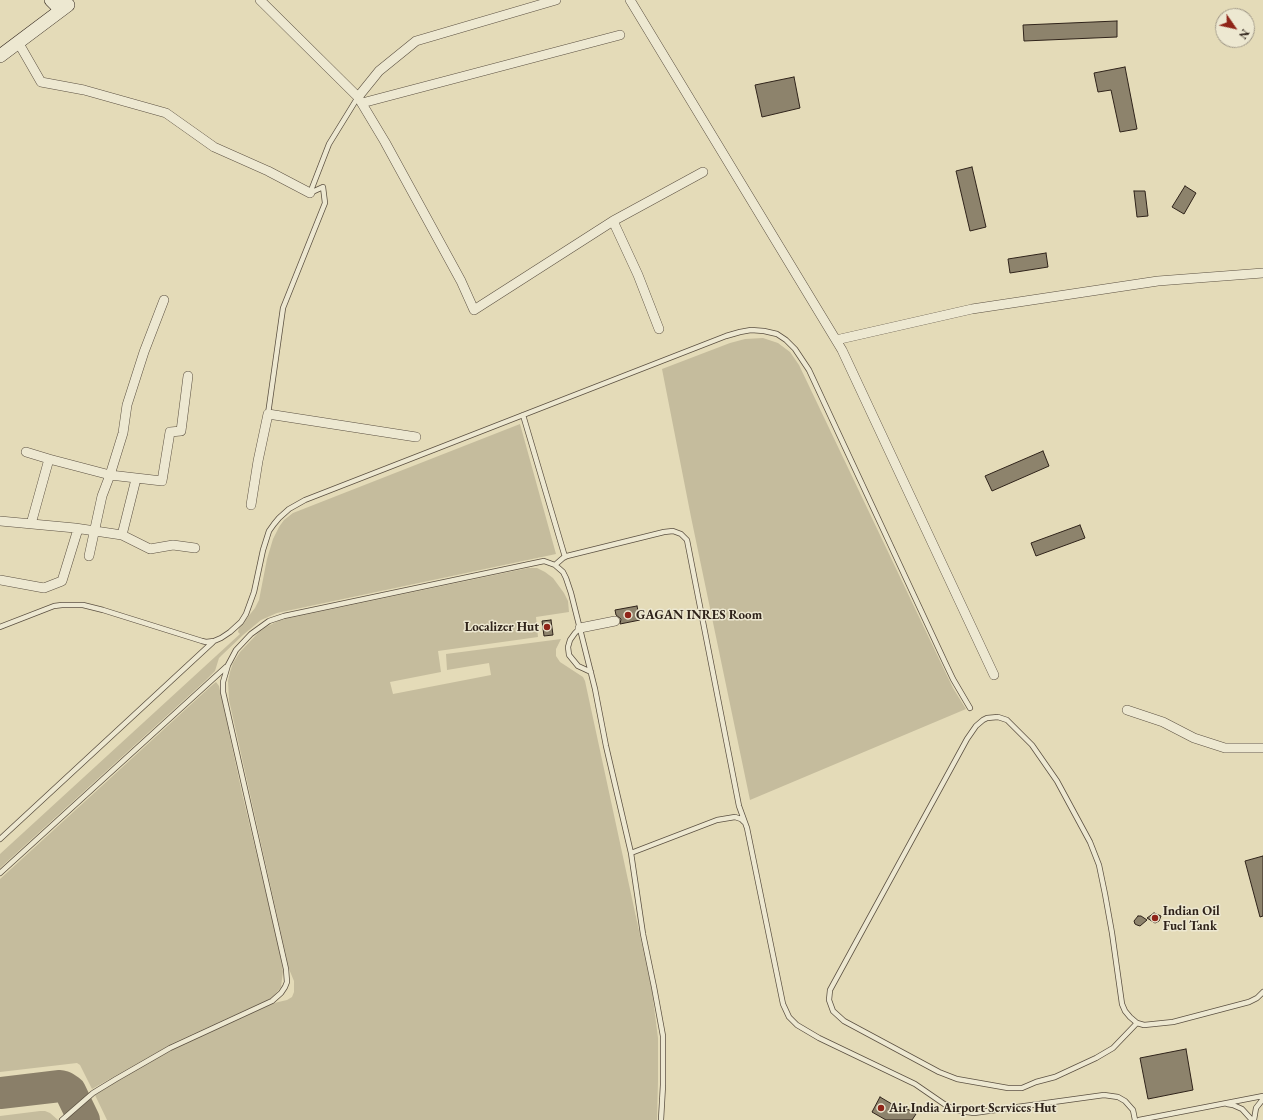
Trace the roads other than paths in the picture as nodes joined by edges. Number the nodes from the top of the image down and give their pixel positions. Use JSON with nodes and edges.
{"nodes":[{"id":1,"x":260,"y":0,"type":"edge"},
{"id":2,"x":556,"y":0,"type":"edge"},
{"id":3,"x":630,"y":0,"type":"edge"},
{"id":4,"x":62,"y":3,"type":"edge"},
{"id":5,"x":620,"y":35,"type":"dead end"},
{"id":6,"x":18,"y":42,"type":"junction"},
{"id":7,"x":0,"y":46,"type":"edge"},
{"id":8,"x":0,"y":56,"type":"edge"},
{"id":9,"x":360,"y":100,"type":"junction"},
{"id":10,"x":703,"y":172,"type":"dead end"},
{"id":11,"x":310,"y":193,"type":"junction"},
{"id":12,"x":613,"y":221,"type":"junction"},
{"id":13,"x":1263,"y":273,"type":"edge"},
{"id":14,"x":164,"y":300,"type":"dead end"},
{"id":15,"x":660,"y":329,"type":"dead end"},
{"id":16,"x":836,"y":340,"type":"junction"},
{"id":17,"x":188,"y":376,"type":"dead end"},
{"id":18,"x":268,"y":414,"type":"junction"},
{"id":19,"x":523,"y":415,"type":"junction"},
{"id":20,"x":416,"y":437,"type":"dead end"},
{"id":21,"x":26,"y":452,"type":"dead end"},
{"id":22,"x":49,"y":459,"type":"junction"},
{"id":23,"x":110,"y":475,"type":"junction"},
{"id":24,"x":136,"y":479,"type":"junction"},
{"id":25,"x":252,"y":505,"type":"dead end"},
{"id":26,"x":0,"y":521,"type":"edge"},
{"id":27,"x":31,"y":524,"type":"junction"},
{"id":28,"x":78,"y":529,"type":"junction"},
{"id":29,"x":93,"y":531,"type":"junction"},
{"id":30,"x":122,"y":535,"type":"junction"},
{"id":31,"x":195,"y":548,"type":"dead end"},
{"id":32,"x":89,"y":556,"type":"dead end"},
{"id":33,"x":565,"y":557,"type":"junction"},
{"id":34,"x":555,"y":565,"type":"junction"},
{"id":35,"x":0,"y":580,"type":"edge"},
{"id":36,"x":615,"y":621,"type":"dead end"},
{"id":37,"x":0,"y":627,"type":"edge"},
{"id":38,"x":580,"y":628,"type":"junction"},
{"id":39,"x":214,"y":641,"type":"junction"},
{"id":40,"x":228,"y":665,"type":"junction"},
{"id":41,"x":591,"y":672,"type":"junction"},
{"id":42,"x":994,"y":675,"type":"dead end"},
{"id":43,"x":970,"y":708,"type":"dead end"},
{"id":44,"x":1127,"y":710,"type":"dead end"},
{"id":45,"x":1263,"y":748,"type":"edge"},
{"id":46,"x":745,"y":823,"type":"junction"},
{"id":47,"x":0,"y":839,"type":"edge"},
{"id":48,"x":631,"y":853,"type":"junction"},
{"id":49,"x":0,"y":874,"type":"edge"},
{"id":50,"x":1263,"y":992,"type":"edge"},
{"id":51,"x":1137,"y":1023,"type":"junction"},
{"id":52,"x":1263,"y":1097,"type":"edge"},
{"id":53,"x":1223,"y":1104,"type":"junction"},
{"id":54,"x":62,"y":1120,"type":"edge"},
{"id":55,"x":661,"y":1120,"type":"edge"},
{"id":56,"x":1135,"y":1120,"type":"edge"},
{"id":57,"x":1138,"y":1120,"type":"edge"},
{"id":58,"x":1253,"y":1120,"type":"edge"}],
"edges":[{"from":1,"to":9,"type":"street"},
{"from":2,"to":9,"type":"street"},
{"from":3,"to":16,"type":"street"},
{"from":4,"to":6,"type":"main road"},
{"from":4,"to":7,"type":"main road"},
{"from":5,"to":9,"type":"street"},
{"from":6,"to":8,"type":"main road"},
{"from":6,"to":11,"type":"street"},
{"from":9,"to":11,"type":"lane"},
{"from":9,"to":12,"type":"street"},
{"from":10,"to":12,"type":"street"},
{"from":11,"to":18,"type":"lane"},
{"from":12,"to":15,"type":"street"},
{"from":13,"to":16,"type":"street"},
{"from":14,"to":23,"type":"street"},
{"from":16,"to":42,"type":"street"},
{"from":17,"to":24,"type":"street"},
{"from":18,"to":20,"type":"street"},
{"from":18,"to":25,"type":"street"},
{"from":19,"to":33,"type":"lane"},
{"from":19,"to":39,"type":"lane"},
{"from":19,"to":43,"type":"lane"},
{"from":21,"to":22,"type":"street"},
{"from":22,"to":23,"type":"street"},
{"from":22,"to":27,"type":"street"},
{"from":23,"to":24,"type":"street"},
{"from":23,"to":29,"type":"street"},
{"from":24,"to":30,"type":"street"},
{"from":26,"to":27,"type":"street"},
{"from":27,"to":28,"type":"street"},
{"from":28,"to":29,"type":"street"},
{"from":28,"to":35,"type":"street"},
{"from":29,"to":30,"type":"street"},
{"from":29,"to":32,"type":"street"},
{"from":30,"to":31,"type":"street"},
{"from":33,"to":34,"type":"lane"},
{"from":33,"to":46,"type":"lane"},
{"from":34,"to":38,"type":"lane"},
{"from":34,"to":40,"type":"lane"},
{"from":36,"to":38,"type":"street"},
{"from":37,"to":39,"type":"lane"},
{"from":38,"to":41,"type":"lane"},
{"from":38,"to":41,"type":"lane"},
{"from":39,"to":47,"type":"lane"},
{"from":40,"to":49,"type":"lane"},
{"from":40,"to":54,"type":"lane"},
{"from":41,"to":48,"type":"lane"},
{"from":44,"to":45,"type":"street"},
{"from":46,"to":48,"type":"lane"},
{"from":46,"to":56,"type":"lane"},
{"from":48,"to":55,"type":"lane"},
{"from":50,"to":51,"type":"lane"},
{"from":51,"to":51,"type":"lane"},
{"from":52,"to":53,"type":"lane"},
{"from":52,"to":58,"type":"lane"},
{"from":53,"to":57,"type":"lane"},
{"from":53,"to":58,"type":"lane"}]}
